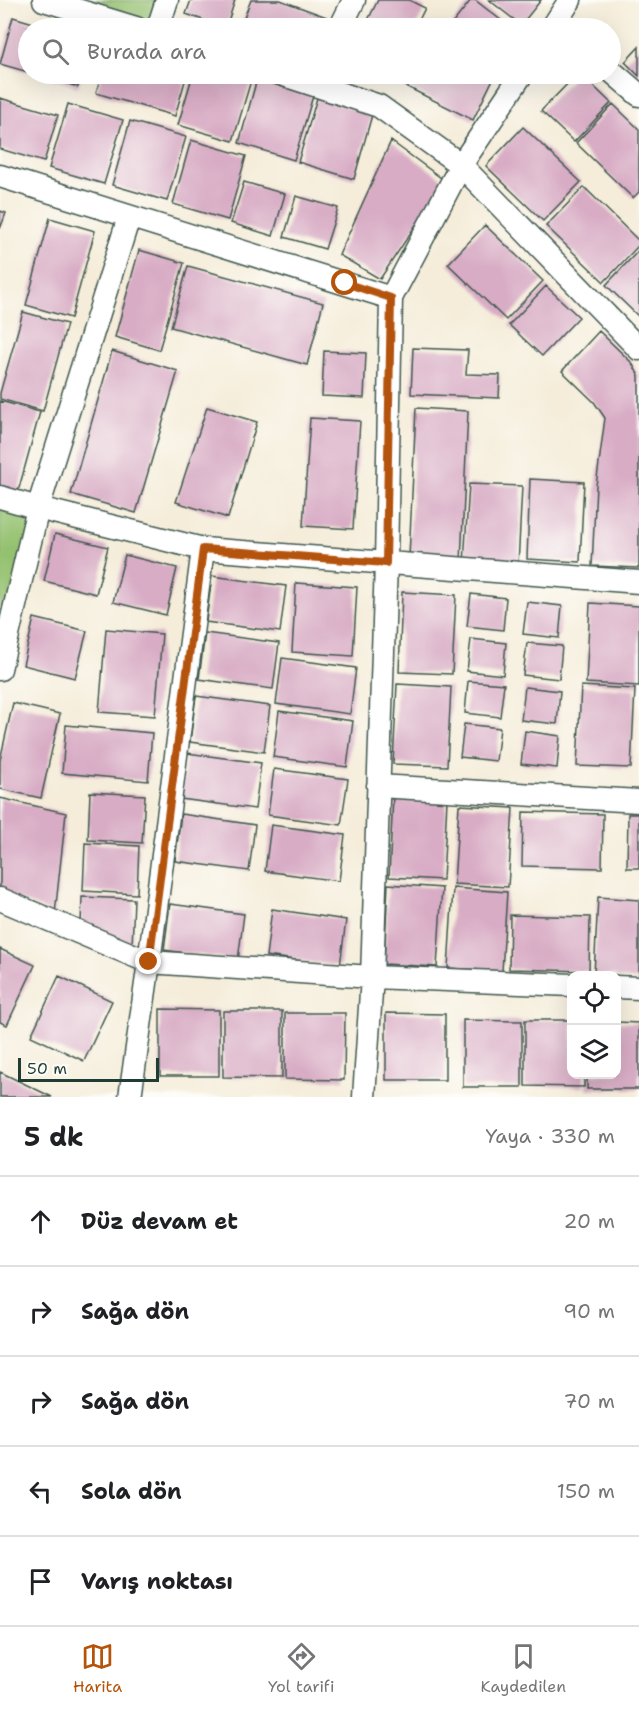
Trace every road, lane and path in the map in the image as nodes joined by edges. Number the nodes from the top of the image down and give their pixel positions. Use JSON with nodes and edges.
{"nodes":[{"id":1,"x":44,"y":0,"type":"edge"},
{"id":2,"x":167,"y":0,"type":"edge"},
{"id":3,"x":354,"y":0,"type":"edge"},
{"id":4,"x":570,"y":0,"type":"edge"},
{"id":5,"x":103,"y":18,"type":"edge"},
{"id":6,"x":161,"y":18,"type":"edge"},
{"id":7,"x":345,"y":18,"type":"edge"},
{"id":8,"x":562,"y":18,"type":"edge"},
{"id":9,"x":621,"y":79,"type":"edge"},
{"id":10,"x":328,"y":84,"type":"edge"},
{"id":11,"x":515,"y":84,"type":"edge"},
{"id":12,"x":639,"y":95,"type":"edge"},
{"id":13,"x":461,"y":165,"type":"junction"},
{"id":14,"x":0,"y":176,"type":"edge"},
{"id":15,"x":129,"y":217,"type":"junction"},
{"id":16,"x":391,"y":298,"type":"junction"},
{"id":17,"x":639,"y":349,"type":"edge"},
{"id":18,"x":0,"y":497,"type":"edge"},
{"id":19,"x":38,"y":508,"type":"junction"},
{"id":20,"x":203,"y":549,"type":"junction"},
{"id":21,"x":386,"y":563,"type":"junction"},
{"id":22,"x":639,"y":582,"type":"edge"},
{"id":23,"x":0,"y":667,"type":"edge"},
{"id":24,"x":378,"y":786,"type":"junction"},
{"id":25,"x":639,"y":801,"type":"edge"},
{"id":26,"x":0,"y":899,"type":"edge"},
{"id":27,"x":149,"y":962,"type":"junction"},
{"id":28,"x":372,"y":977,"type":"junction"},
{"id":29,"x":567,"y":985,"type":"edge"},
{"id":30,"x":621,"y":987,"type":"edge"},
{"id":31,"x":639,"y":988,"type":"edge"},
{"id":32,"x":130,"y":1097,"type":"edge"},
{"id":33,"x":364,"y":1097,"type":"edge"}],
"edges":[{"from":1,"to":5,"type":"street"},
{"from":2,"to":6,"type":"street"},
{"from":3,"to":7,"type":"street"},
{"from":4,"to":8,"type":"street"},
{"from":9,"to":12,"type":"street"},
{"from":10,"to":13,"type":"street"},
{"from":11,"to":13,"type":"street"},
{"from":13,"to":16,"type":"street"},
{"from":13,"to":17,"type":"street"},
{"from":14,"to":15,"type":"street"},
{"from":15,"to":16,"type":"street"},
{"from":15,"to":19,"type":"street"},
{"from":16,"to":21,"type":"street"},
{"from":18,"to":19,"type":"street"},
{"from":19,"to":20,"type":"street"},
{"from":19,"to":23,"type":"street"},
{"from":20,"to":21,"type":"street"},
{"from":20,"to":27,"type":"street"},
{"from":21,"to":22,"type":"street"},
{"from":21,"to":24,"type":"street"},
{"from":24,"to":25,"type":"street"},
{"from":24,"to":28,"type":"street"},
{"from":26,"to":27,"type":"street"},
{"from":27,"to":28,"type":"street"},
{"from":27,"to":32,"type":"street"},
{"from":28,"to":29,"type":"street"},
{"from":28,"to":33,"type":"street"},
{"from":30,"to":31,"type":"street"}]}
